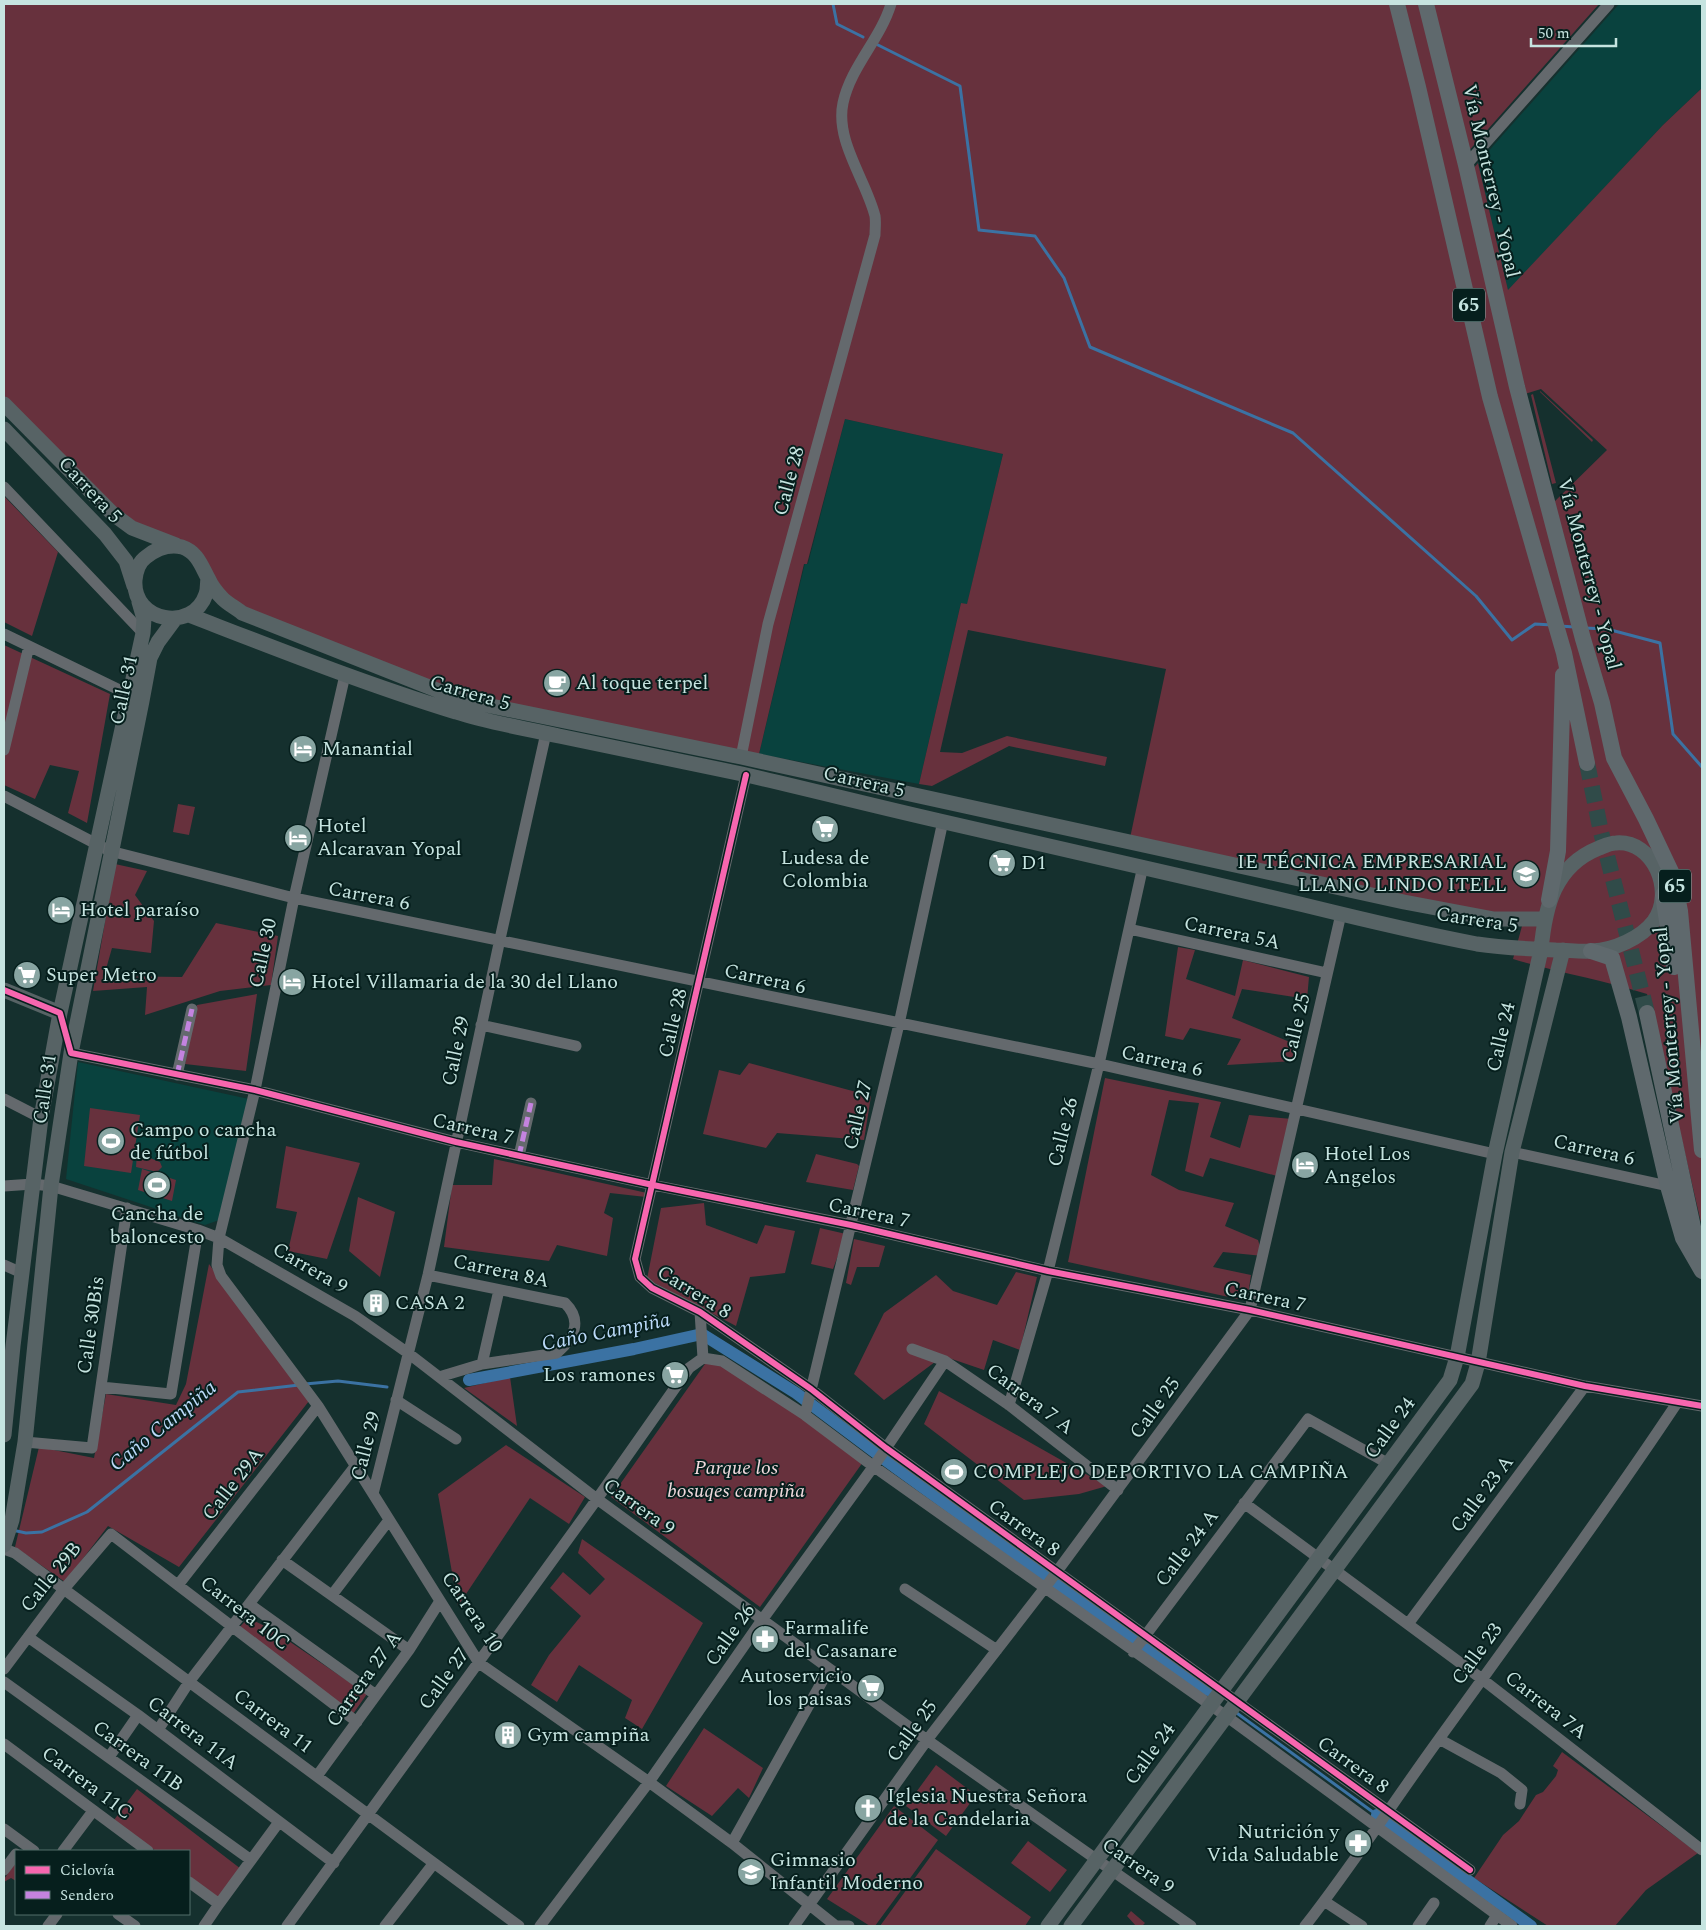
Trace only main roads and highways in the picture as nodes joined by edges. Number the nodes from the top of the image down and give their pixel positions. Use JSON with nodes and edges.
{"nodes":[{"id":1,"x":1397,"y":4,"type":"edge"},
{"id":2,"x":1426,"y":4,"type":"edge"},
{"id":3,"x":4,"y":404,"type":"edge"},
{"id":4,"x":4,"y":429,"type":"edge"},
{"id":5,"x":182,"y":547,"type":"junction"},
{"id":6,"x":208,"y":579,"type":"junction"},
{"id":7,"x":137,"y":594,"type":"junction"},
{"id":8,"x":182,"y":617,"type":"junction"},
{"id":9,"x":1563,"y":647,"type":"junction"},
{"id":10,"x":136,"y":698,"type":"junction"},
{"id":11,"x":1614,"y":758,"type":"junction"},
{"id":12,"x":1587,"y":763,"type":"tunnel mouth"},
{"id":13,"x":104,"y":847,"type":"junction"},
{"id":14,"x":1655,"y":864,"type":"junction"},
{"id":15,"x":1663,"y":895,"type":"junction"},
{"id":16,"x":1549,"y":900,"type":"junction"},
{"id":17,"x":1544,"y":919,"type":"junction"},
{"id":18,"x":1540,"y":950,"type":"junction"},
{"id":19,"x":1563,"y":950,"type":"junction"},
{"id":20,"x":1591,"y":952,"type":"junction"},
{"id":21,"x":4,"y":990,"type":"edge"},
{"id":22,"x":60,"y":1013,"type":"junction"},
{"id":23,"x":1647,"y":1013,"type":"tunnel mouth"},
{"id":24,"x":71,"y":1053,"type":"junction"},
{"id":25,"x":1702,"y":1150,"type":"edge"},
{"id":26,"x":1702,"y":1158,"type":"edge"},
{"id":27,"x":1702,"y":1270,"type":"edge"},
{"id":28,"x":8,"y":1344,"type":"edge"},
{"id":29,"x":4,"y":1435,"type":"edge"},
{"id":30,"x":4,"y":1545,"type":"edge"},
{"id":31,"x":1048,"y":1926,"type":"edge"},
{"id":32,"x":1072,"y":1926,"type":"edge"}],
"edges":[{"from":1,"to":9,"type":"main road","number":"65"},
{"from":2,"to":11,"type":"main road","name":"Vía Monterrey - Yopal","number":"65"},
{"from":3,"to":5,"type":"main road"},
{"from":4,"to":7,"type":"main road","name":"Carrera 5"},
{"from":5,"to":6,"type":"main road"},
{"from":5,"to":7,"type":"main road"},
{"from":6,"to":8,"type":"main road"},
{"from":6,"to":17,"type":"main road","name":"Carrera 5"},
{"from":7,"to":8,"type":"main road"},
{"from":7,"to":10,"type":"main road","name":"Calle 31"},
{"from":8,"to":10,"type":"main road","name":"Calle 31"},
{"from":8,"to":18,"type":"main road","name":"Carrera 5"},
{"from":9,"to":12,"type":"main road","number":"65"},
{"from":9,"to":16,"type":"main road"},
{"from":10,"to":13,"type":"main road","name":"Calle 31"},
{"from":11,"to":14,"type":"main road"},
{"from":11,"to":25,"type":"main road","name":"Vía Monterrey - Yopal","number":"65"},
{"from":13,"to":22,"type":"main road","name":"Calle 31"},
{"from":13,"to":24,"type":"main road","name":"Calle 31"},
{"from":14,"to":15,"type":"main road"},
{"from":14,"to":16,"type":"main road"},
{"from":15,"to":20,"type":"main road"},
{"from":15,"to":26,"type":"main road"},
{"from":16,"to":17,"type":"main road"},
{"from":17,"to":18,"type":"main road"},
{"from":18,"to":19,"type":"main road"},
{"from":18,"to":31,"type":"main road","name":"Calle 24"},
{"from":19,"to":20,"type":"main road"},
{"from":19,"to":32,"type":"main road","name":"Calle 24"},
{"from":20,"to":27,"type":"main road"},
{"from":21,"to":22,"type":"main road"},
{"from":22,"to":24,"type":"main road"},
{"from":22,"to":28,"type":"main road","name":"Calle 31"},
{"from":23,"to":27,"type":"main road","name":"Vía Monterrey - Yopal"},
{"from":24,"to":30,"type":"main road","name":"Calle 31"},
{"from":28,"to":29,"type":"main road"}]}
